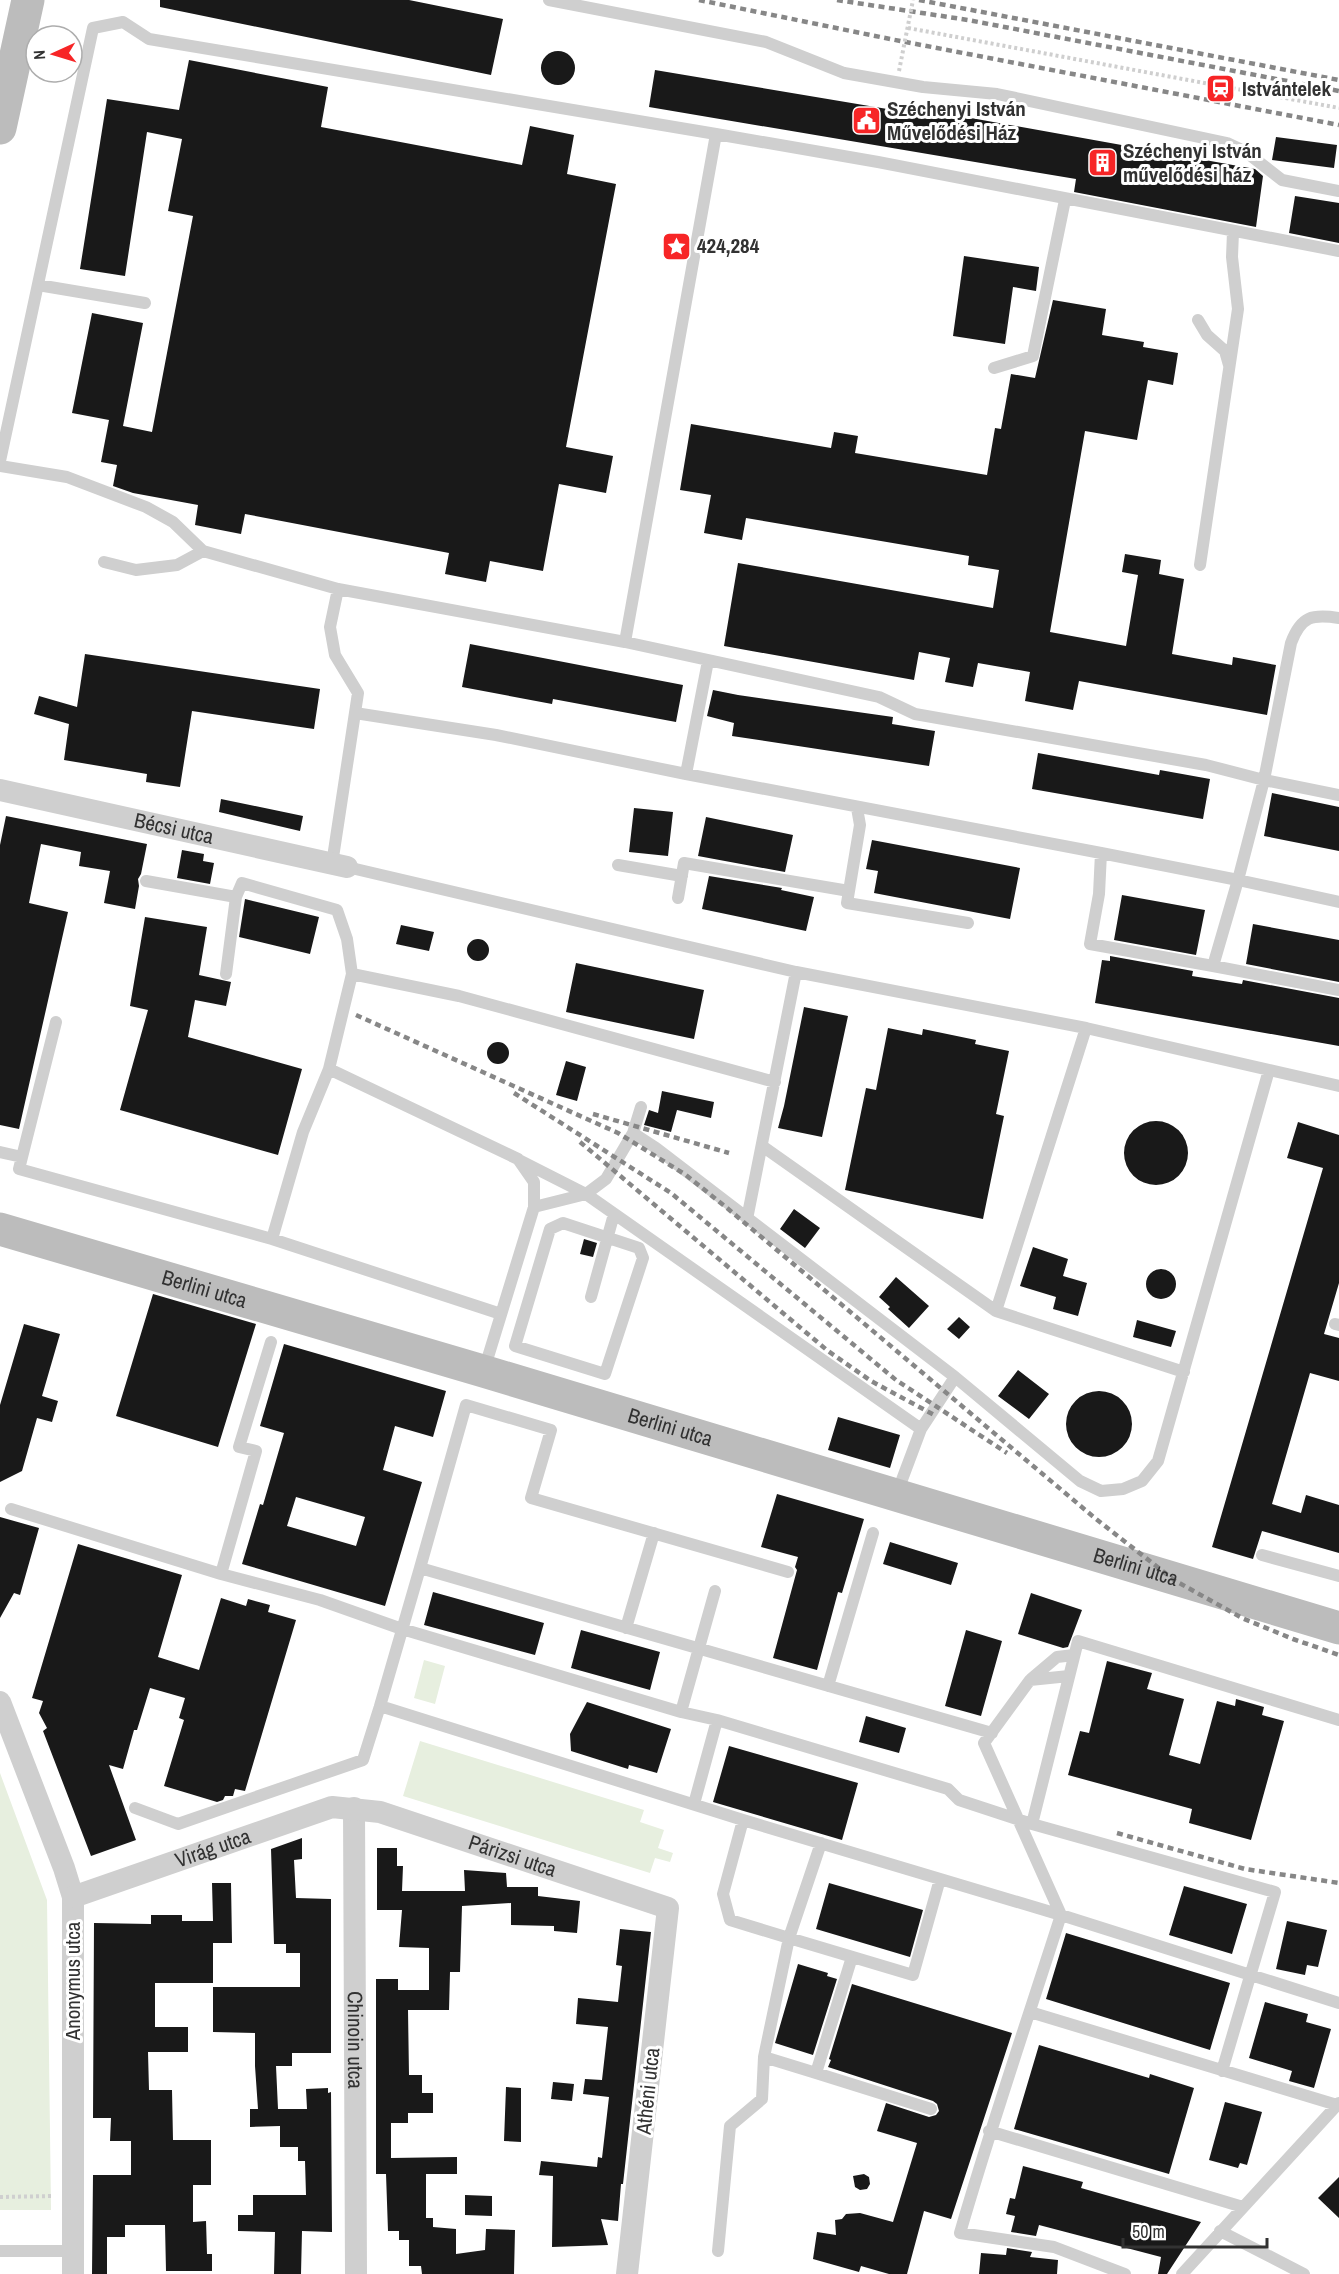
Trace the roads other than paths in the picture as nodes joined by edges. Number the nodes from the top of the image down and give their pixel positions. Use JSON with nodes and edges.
{"nodes":[{"id":1,"x":28,"y":0,"type":"edge"},
{"id":2,"x":549,"y":0,"type":"edge"},
{"id":3,"x":5,"y":85,"type":"edge"},
{"id":4,"x":0,"y":128,"type":"edge"},
{"id":5,"x":716,"y":134,"type":"junction"},
{"id":6,"x":1339,"y":191,"type":"edge"},
{"id":7,"x":1065,"y":200,"type":"junction"},
{"id":8,"x":1233,"y":232,"type":"junction"},
{"id":9,"x":1339,"y":251,"type":"edge"},
{"id":10,"x":38,"y":285,"type":"junction"},
{"id":11,"x":145,"y":303,"type":"dead end"},
{"id":12,"x":1197,"y":320,"type":"dead end"},
{"id":13,"x":994,"y":368,"type":"dead end"},
{"id":14,"x":1230,"y":369,"type":"junction"},
{"id":15,"x":0,"y":464,"type":"edge"},
{"id":16,"x":203,"y":551,"type":"junction"},
{"id":17,"x":104,"y":562,"type":"dead end"},
{"id":18,"x":1200,"y":566,"type":"dead end"},
{"id":19,"x":338,"y":589,"type":"junction"},
{"id":20,"x":1339,"y":618,"type":"edge"},
{"id":21,"x":625,"y":642,"type":"junction"},
{"id":22,"x":708,"y":661,"type":"junction"},
{"id":23,"x":355,"y":712,"type":"junction"},
{"id":24,"x":686,"y":774,"type":"junction"},
{"id":25,"x":1264,"y":780,"type":"junction"},
{"id":26,"x":0,"y":790,"type":"edge"},
{"id":27,"x":1339,"y":795,"type":"edge"},
{"id":28,"x":857,"y":808,"type":"junction"},
{"id":29,"x":1101,"y":853,"type":"junction"},
{"id":30,"x":340,"y":865,"type":"junction"},
{"id":31,"x":618,"y":865,"type":"dead end"},
{"id":32,"x":682,"y":876,"type":"junction"},
{"id":33,"x":1238,"y":880,"type":"junction"},
{"id":34,"x":146,"y":881,"type":"dead end"},
{"id":35,"x":849,"y":891,"type":"junction"},
{"id":36,"x":236,"y":897,"type":"junction"},
{"id":37,"x":678,"y":898,"type":"dead end"},
{"id":38,"x":1339,"y":902,"type":"edge"},
{"id":39,"x":968,"y":923,"type":"dead end"},
{"id":40,"x":1213,"y":966,"type":"junction"},
{"id":41,"x":796,"y":972,"type":"junction"},
{"id":42,"x":226,"y":974,"type":"dead end"},
{"id":43,"x":352,"y":974,"type":"junction"},
{"id":44,"x":1339,"y":990,"type":"edge"},
{"id":45,"x":56,"y":1022,"type":"dead end"},
{"id":46,"x":1086,"y":1028,"type":"junction"},
{"id":47,"x":329,"y":1069,"type":"junction"},
{"id":48,"x":1269,"y":1070,"type":"junction"},
{"id":49,"x":775,"y":1082,"type":"junction"},
{"id":50,"x":1339,"y":1086,"type":"edge"},
{"id":51,"x":641,"y":1107,"type":"dead end"},
{"id":52,"x":633,"y":1133,"type":"junction"},
{"id":53,"x":762,"y":1146,"type":"junction"},
{"id":54,"x":0,"y":1152,"type":"edge"},
{"id":55,"x":22,"y":1157,"type":"junction"},
{"id":56,"x":518,"y":1159,"type":"junction"},
{"id":57,"x":586,"y":1194,"type":"junction"},
{"id":58,"x":534,"y":1207,"type":"junction"},
{"id":59,"x":614,"y":1214,"type":"junction"},
{"id":60,"x":747,"y":1219,"type":"junction"},
{"id":61,"x":0,"y":1229,"type":"edge"},
{"id":62,"x":608,"y":1238,"type":"junction"},
{"id":63,"x":272,"y":1239,"type":"junction"},
{"id":64,"x":591,"y":1297,"type":"dead end"},
{"id":65,"x":996,"y":1311,"type":"junction"},
{"id":66,"x":501,"y":1314,"type":"junction"},
{"id":67,"x":271,"y":1342,"type":"dead end"},
{"id":68,"x":483,"y":1371,"type":"junction"},
{"id":69,"x":1184,"y":1372,"type":"junction"},
{"id":70,"x":955,"y":1377,"type":"junction"},
{"id":71,"x":921,"y":1429,"type":"junction"},
{"id":72,"x":896,"y":1496,"type":"junction"},
{"id":73,"x":11,"y":1509,"type":"dead end"},
{"id":74,"x":654,"y":1533,"type":"junction"},
{"id":75,"x":873,"y":1533,"type":"dead end"},
{"id":76,"x":1262,"y":1555,"type":"dead end"},
{"id":77,"x":420,"y":1568,"type":"junction"},
{"id":78,"x":788,"y":1572,"type":"dead end"},
{"id":79,"x":221,"y":1574,"type":"junction"},
{"id":80,"x":1339,"y":1576,"type":"edge"},
{"id":81,"x":715,"y":1592,"type":"dead end"},
{"id":82,"x":626,"y":1628,"type":"junction"},
{"id":83,"x":1339,"y":1628,"type":"edge"},
{"id":84,"x":402,"y":1629,"type":"junction"},
{"id":85,"x":699,"y":1648,"type":"junction"},
{"id":86,"x":1074,"y":1655,"type":"junction"},
{"id":87,"x":1069,"y":1677,"type":"junction"},
{"id":88,"x":1030,"y":1680,"type":"junction"},
{"id":89,"x":828,"y":1686,"type":"junction"},
{"id":90,"x":0,"y":1702,"type":"edge"},
{"id":91,"x":380,"y":1706,"type":"junction"},
{"id":92,"x":681,"y":1712,"type":"junction"},
{"id":93,"x":717,"y":1720,"type":"junction"},
{"id":94,"x":1339,"y":1720,"type":"edge"},
{"id":95,"x":992,"y":1733,"type":"junction"},
{"id":96,"x":694,"y":1804,"type":"junction"},
{"id":97,"x":135,"y":1808,"type":"dead end"},
{"id":98,"x":354,"y":1808,"type":"junction"},
{"id":99,"x":1019,"y":1819,"type":"junction"},
{"id":100,"x":743,"y":1820,"type":"junction"},
{"id":101,"x":1032,"y":1824,"type":"junction"},
{"id":102,"x":821,"y":1843,"type":"junction"},
{"id":103,"x":940,"y":1879,"type":"junction"},
{"id":104,"x":73,"y":1897,"type":"junction"},
{"id":105,"x":668,"y":1908,"type":"joint"},
{"id":106,"x":1061,"y":1915,"type":"junction"},
{"id":107,"x":789,"y":1938,"type":"junction"},
{"id":108,"x":852,"y":1957,"type":"junction"},
{"id":109,"x":1251,"y":1976,"type":"junction"},
{"id":110,"x":1339,"y":2002,"type":"edge"},
{"id":111,"x":1030,"y":2012,"type":"junction"},
{"id":112,"x":764,"y":2057,"type":"junction"},
{"id":113,"x":1222,"y":2071,"type":"junction"},
{"id":114,"x":816,"y":2073,"type":"junction"},
{"id":115,"x":1338,"y":2104,"type":"edge"},
{"id":116,"x":931,"y":2109,"type":"dead end"},
{"id":117,"x":989,"y":2131,"type":"junction"},
{"id":118,"x":1243,"y":2207,"type":"junction"},
{"id":119,"x":1220,"y":2231,"type":"junction"},
{"id":120,"x":0,"y":2251,"type":"edge"},
{"id":121,"x":73,"y":2251,"type":"junction"},
{"id":122,"x":718,"y":2251,"type":"dead end"},
{"id":123,"x":73,"y":2274,"type":"edge"},
{"id":124,"x":356,"y":2274,"type":"edge"},
{"id":125,"x":627,"y":2274,"type":"edge"},
{"id":126,"x":1125,"y":2274,"type":"edge"},
{"id":127,"x":1182,"y":2274,"type":"edge"},
{"id":128,"x":1304,"y":2274,"type":"edge"}],
"edges":[{"from":1,"to":3,"type":"street"},
{"from":2,"to":6,"type":"lane"},
{"from":3,"to":4,"type":"street"},
{"from":5,"to":7,"type":"lane"},
{"from":5,"to":10,"type":"lane"},
{"from":5,"to":21,"type":"lane"},
{"from":7,"to":8,"type":"lane"},
{"from":7,"to":13,"type":"lane"},
{"from":8,"to":9,"type":"lane"},
{"from":8,"to":14,"type":"lane"},
{"from":10,"to":11,"type":"lane"},
{"from":10,"to":15,"type":"lane"},
{"from":12,"to":14,"type":"lane"},
{"from":14,"to":18,"type":"lane"},
{"from":15,"to":16,"type":"lane"},
{"from":16,"to":17,"type":"lane"},
{"from":16,"to":19,"type":"lane"},
{"from":19,"to":21,"type":"lane"},
{"from":19,"to":23,"type":"lane"},
{"from":20,"to":25,"type":"lane"},
{"from":21,"to":22,"type":"lane"},
{"from":22,"to":24,"type":"lane"},
{"from":22,"to":25,"type":"lane"},
{"from":23,"to":24,"type":"lane"},
{"from":23,"to":30,"type":"lane"},
{"from":24,"to":28,"type":"lane"},
{"from":25,"to":27,"type":"lane"},
{"from":25,"to":33,"type":"lane"},
{"from":26,"to":30,"type":"street","name":"Bécsi utca"},
{"from":28,"to":29,"type":"lane"},
{"from":28,"to":35,"type":"lane"},
{"from":29,"to":33,"type":"lane"},
{"from":29,"to":40,"type":"lane"},
{"from":30,"to":41,"type":"lane"},
{"from":31,"to":32,"type":"lane"},
{"from":32,"to":35,"type":"lane"},
{"from":32,"to":37,"type":"lane"},
{"from":33,"to":38,"type":"lane"},
{"from":33,"to":40,"type":"lane"},
{"from":34,"to":36,"type":"lane"},
{"from":35,"to":39,"type":"lane"},
{"from":36,"to":42,"type":"lane"},
{"from":36,"to":43,"type":"lane"},
{"from":40,"to":44,"type":"lane"},
{"from":41,"to":46,"type":"lane"},
{"from":41,"to":49,"type":"lane"},
{"from":43,"to":47,"type":"lane"},
{"from":43,"to":49,"type":"lane"},
{"from":45,"to":55,"type":"lane"},
{"from":46,"to":48,"type":"lane"},
{"from":46,"to":65,"type":"lane"},
{"from":47,"to":56,"type":"lane"},
{"from":47,"to":63,"type":"lane"},
{"from":48,"to":50,"type":"lane"},
{"from":48,"to":69,"type":"lane"},
{"from":49,"to":53,"type":"lane"},
{"from":51,"to":52,"type":"lane"},
{"from":52,"to":57,"type":"lane"},
{"from":52,"to":60,"type":"lane"},
{"from":53,"to":60,"type":"lane"},
{"from":53,"to":65,"type":"lane"},
{"from":54,"to":55,"type":"lane"},
{"from":55,"to":63,"type":"lane"},
{"from":56,"to":57,"type":"lane"},
{"from":56,"to":58,"type":"lane"},
{"from":57,"to":58,"type":"lane"},
{"from":57,"to":59,"type":"lane"},
{"from":58,"to":66,"type":"lane"},
{"from":59,"to":62,"type":"lane"},
{"from":59,"to":71,"type":"lane"},
{"from":60,"to":70,"type":"lane"},
{"from":61,"to":68,"type":"street","name":"Berlini utca"},
{"from":62,"to":62,"type":"lane"},
{"from":62,"to":64,"type":"lane"},
{"from":63,"to":66,"type":"lane"},
{"from":65,"to":69,"type":"lane"},
{"from":66,"to":68,"type":"lane"},
{"from":67,"to":79,"type":"lane"},
{"from":68,"to":72,"type":"street","name":"Berlini utca"},
{"from":69,"to":70,"type":"lane"},
{"from":70,"to":71,"type":"lane"},
{"from":71,"to":72,"type":"lane"},
{"from":72,"to":83,"type":"street","name":"Berlini utca"},
{"from":73,"to":79,"type":"lane"},
{"from":74,"to":77,"type":"lane"},
{"from":74,"to":78,"type":"lane"},
{"from":74,"to":82,"type":"lane"},
{"from":75,"to":89,"type":"lane"},
{"from":76,"to":80,"type":"lane"},
{"from":77,"to":82,"type":"lane"},
{"from":77,"to":84,"type":"lane"},
{"from":79,"to":84,"type":"lane"},
{"from":81,"to":85,"type":"lane"},
{"from":82,"to":85,"type":"lane"},
{"from":84,"to":91,"type":"lane"},
{"from":84,"to":92,"type":"lane"},
{"from":85,"to":89,"type":"lane"},
{"from":85,"to":92,"type":"lane"},
{"from":86,"to":87,"type":"lane"},
{"from":86,"to":88,"type":"lane"},
{"from":86,"to":94,"type":"lane"},
{"from":87,"to":88,"type":"lane"},
{"from":87,"to":101,"type":"lane"},
{"from":88,"to":95,"type":"lane"},
{"from":89,"to":95,"type":"lane"},
{"from":90,"to":104,"type":"street","name":"Anonymus utca"},
{"from":91,"to":96,"type":"lane"},
{"from":91,"to":97,"type":"lane"},
{"from":92,"to":93,"type":"lane"},
{"from":93,"to":96,"type":"lane"},
{"from":93,"to":99,"type":"lane"},
{"from":95,"to":99,"type":"lane"},
{"from":96,"to":100,"type":"lane"},
{"from":98,"to":104,"type":"street","name":"Virág utca"},
{"from":98,"to":105,"type":"street","name":"Párizsi utca"},
{"from":98,"to":124,"type":"street","name":"Chinoin utca"},
{"from":99,"to":101,"type":"lane"},
{"from":99,"to":106,"type":"lane"},
{"from":100,"to":102,"type":"lane"},
{"from":100,"to":107,"type":"lane"},
{"from":101,"to":109,"type":"lane"},
{"from":102,"to":103,"type":"lane"},
{"from":102,"to":107,"type":"lane"},
{"from":103,"to":106,"type":"lane"},
{"from":103,"to":108,"type":"lane"},
{"from":104,"to":121,"type":"street","name":"Anonymus utca"},
{"from":105,"to":125,"type":"street","name":"Athéni utca"},
{"from":106,"to":109,"type":"lane"},
{"from":106,"to":111,"type":"lane"},
{"from":107,"to":108,"type":"lane"},
{"from":107,"to":112,"type":"lane"},
{"from":108,"to":114,"type":"lane"},
{"from":109,"to":110,"type":"lane"},
{"from":109,"to":113,"type":"lane"},
{"from":111,"to":113,"type":"lane"},
{"from":111,"to":117,"type":"lane"},
{"from":112,"to":114,"type":"lane"},
{"from":112,"to":122,"type":"lane"},
{"from":113,"to":115,"type":"lane"},
{"from":114,"to":116,"type":"lane"},
{"from":115,"to":118,"type":"lane"},
{"from":117,"to":118,"type":"lane"},
{"from":117,"to":126,"type":"lane"},
{"from":118,"to":119,"type":"lane"},
{"from":119,"to":127,"type":"lane"},
{"from":119,"to":128,"type":"lane"},
{"from":120,"to":121,"type":"lane"},
{"from":121,"to":123,"type":"street","name":"Anonymus utca"}]}
